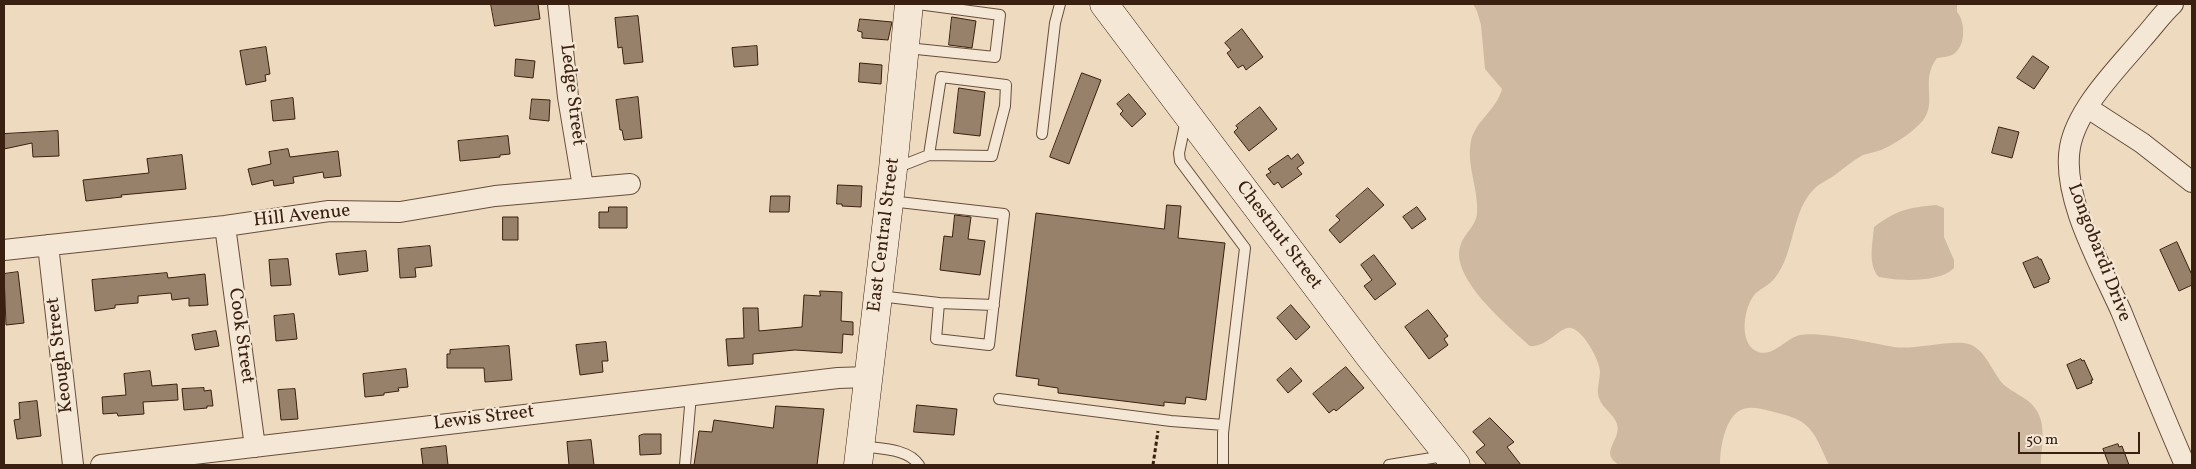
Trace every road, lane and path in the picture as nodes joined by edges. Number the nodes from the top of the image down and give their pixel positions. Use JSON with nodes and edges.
{"nodes":[{"id":1,"x":558,"y":4,"type":"edge"},
{"id":2,"x":910,"y":4,"type":"edge"},
{"id":3,"x":918,"y":4,"type":"edge"},
{"id":4,"x":1060,"y":4,"type":"edge"},
{"id":5,"x":1104,"y":4,"type":"edge"},
{"id":6,"x":2173,"y":4,"type":"edge"},
{"id":7,"x":905,"y":48,"type":"junction"},
{"id":8,"x":2088,"y":108,"type":"junction"},
{"id":9,"x":1187,"y":115,"type":"junction"},
{"id":10,"x":1042,"y":134,"type":"dead end"},
{"id":11,"x":929,"y":156,"type":"junction"},
{"id":12,"x":893,"y":170,"type":"junction"},
{"id":13,"x":2192,"y":182,"type":"edge"},
{"id":14,"x":630,"y":184,"type":"dead end"},
{"id":15,"x":583,"y":187,"type":"junction"},
{"id":16,"x":889,"y":200,"type":"junction"},
{"id":17,"x":225,"y":226,"type":"junction"},
{"id":18,"x":48,"y":245,"type":"junction"},
{"id":19,"x":4,"y":250,"type":"edge"},
{"id":20,"x":878,"y":296,"type":"junction"},
{"id":21,"x":939,"y":303,"type":"junction"},
{"id":22,"x":994,"y":305,"type":"junction"},
{"id":23,"x":868,"y":377,"type":"junction"},
{"id":24,"x":690,"y":395,"type":"junction"},
{"id":25,"x":999,"y":399,"type":"dead end"},
{"id":26,"x":1162,"y":420,"type":"junction"},
{"id":27,"x":1224,"y":425,"type":"junction"},
{"id":28,"x":255,"y":446,"type":"junction"},
{"id":29,"x":859,"y":455,"type":"edge"},
{"id":30,"x":1452,"y":460,"type":"edge"},
{"id":31,"x":74,"y":465,"type":"edge"},
{"id":32,"x":100,"y":465,"type":"edge"},
{"id":33,"x":685,"y":465,"type":"edge"},
{"id":34,"x":919,"y":465,"type":"edge"},
{"id":35,"x":1153,"y":465,"type":"edge"},
{"id":36,"x":1223,"y":465,"type":"edge"},
{"id":37,"x":1389,"y":465,"type":"edge"},
{"id":38,"x":2185,"y":465,"type":"edge"}],
"edges":[{"from":1,"to":15,"type":"street","name":"Ledge Street"},
{"from":2,"to":7,"type":"main road","name":"East Central Street"},
{"from":3,"to":7,"type":"lane"},
{"from":4,"to":10,"type":"lane"},
{"from":5,"to":9,"type":"main road","name":"Chestnut Street"},
{"from":6,"to":8,"type":"street","name":"Longobardi Drive"},
{"from":7,"to":12,"type":"main road","name":"East Central Street"},
{"from":8,"to":13,"type":"street"},
{"from":8,"to":38,"type":"street","name":"Longobardi Drive"},
{"from":9,"to":27,"type":"lane"},
{"from":9,"to":30,"type":"main road","name":"Chestnut Street"},
{"from":11,"to":11,"type":"lane"},
{"from":11,"to":12,"type":"lane"},
{"from":12,"to":16,"type":"main road","name":"East Central Street"},
{"from":14,"to":15,"type":"street","name":"Hill Avenue"},
{"from":15,"to":17,"type":"street","name":"Hill Avenue"},
{"from":16,"to":20,"type":"main road","name":"East Central Street"},
{"from":16,"to":22,"type":"lane"},
{"from":17,"to":18,"type":"street","name":"Hill Avenue"},
{"from":17,"to":28,"type":"street","name":"Cook Street"},
{"from":18,"to":19,"type":"street","name":"Hill Avenue"},
{"from":18,"to":31,"type":"street","name":"Keough Street"},
{"from":20,"to":21,"type":"lane"},
{"from":20,"to":23,"type":"main road","name":"East Central Street"},
{"from":21,"to":22,"type":"lane"},
{"from":21,"to":22,"type":"lane"},
{"from":23,"to":24,"type":"street","name":"Lewis Street"},
{"from":23,"to":29,"type":"main road","name":"East Central Street"},
{"from":24,"to":28,"type":"street","name":"Lewis Street"},
{"from":24,"to":33,"type":"lane"},
{"from":25,"to":26,"type":"lane"},
{"from":26,"to":27,"type":"lane"},
{"from":26,"to":35,"type":"path"},
{"from":27,"to":36,"type":"lane"},
{"from":28,"to":32,"type":"street","name":"Lewis Street"},
{"from":29,"to":34,"type":"lane"},
{"from":30,"to":37,"type":"lane"}]}
